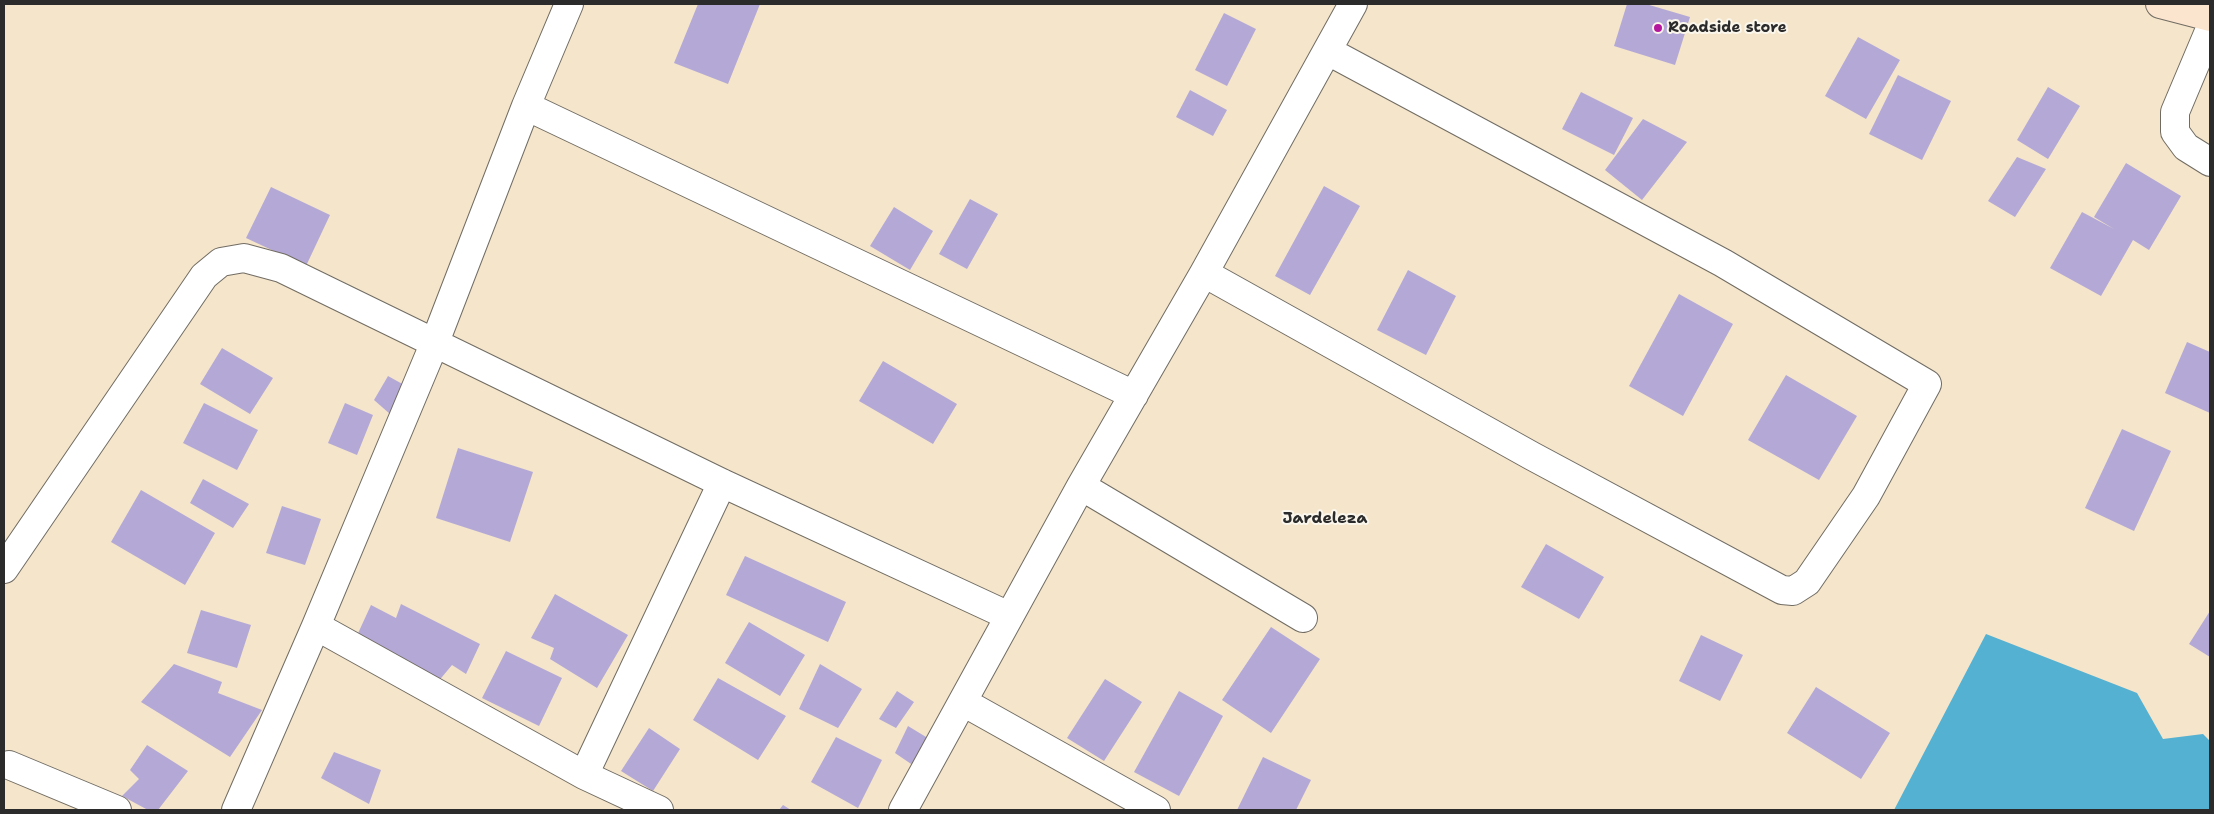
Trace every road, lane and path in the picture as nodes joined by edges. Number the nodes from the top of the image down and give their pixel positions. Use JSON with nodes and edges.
{"nodes":[{"id":1,"x":570,"y":4,"type":"edge"},
{"id":2,"x":1353,"y":4,"type":"edge"},
{"id":3,"x":2166,"y":4,"type":"edge"},
{"id":4,"x":2210,"y":17,"type":"edge"},
{"id":5,"x":2210,"y":29,"type":"edge"},
{"id":6,"x":1328,"y":51,"type":"junction"},
{"id":7,"x":526,"y":106,"type":"junction"},
{"id":8,"x":2210,"y":162,"type":"edge"},
{"id":9,"x":1204,"y":273,"type":"junction"},
{"id":10,"x":435,"y":342,"type":"junction"},
{"id":11,"x":1134,"y":395,"type":"junction"},
{"id":12,"x":722,"y":482,"type":"junction"},
{"id":13,"x":1081,"y":486,"type":"junction"},
{"id":14,"x":4,"y":569,"type":"edge"},
{"id":15,"x":1009,"y":616,"type":"junction"},
{"id":16,"x":1303,"y":618,"type":"dead end"},
{"id":17,"x":316,"y":626,"type":"junction"},
{"id":18,"x":963,"y":702,"type":"junction"},
{"id":19,"x":9,"y":765,"type":"dead end"},
{"id":20,"x":584,"y":775,"type":"junction"},
{"id":21,"x":117,"y":810,"type":"edge"},
{"id":22,"x":236,"y":810,"type":"edge"},
{"id":23,"x":659,"y":810,"type":"edge"},
{"id":24,"x":903,"y":810,"type":"edge"},
{"id":25,"x":1156,"y":810,"type":"edge"}],
"edges":[{"from":1,"to":7,"type":"street"},
{"from":2,"to":6,"type":"street"},
{"from":3,"to":4,"type":"main road"},
{"from":5,"to":8,"type":"street"},
{"from":6,"to":9,"type":"street"},
{"from":6,"to":9,"type":"street"},
{"from":7,"to":10,"type":"street"},
{"from":7,"to":11,"type":"street"},
{"from":9,"to":11,"type":"street"},
{"from":10,"to":12,"type":"street"},
{"from":10,"to":14,"type":"street"},
{"from":10,"to":17,"type":"street"},
{"from":11,"to":13,"type":"street"},
{"from":12,"to":15,"type":"street"},
{"from":12,"to":20,"type":"street"},
{"from":13,"to":15,"type":"street"},
{"from":13,"to":16,"type":"street"},
{"from":15,"to":18,"type":"street"},
{"from":17,"to":20,"type":"street"},
{"from":17,"to":22,"type":"street"},
{"from":18,"to":24,"type":"street"},
{"from":18,"to":25,"type":"street"},
{"from":19,"to":21,"type":"street"},
{"from":20,"to":23,"type":"street"}]}
